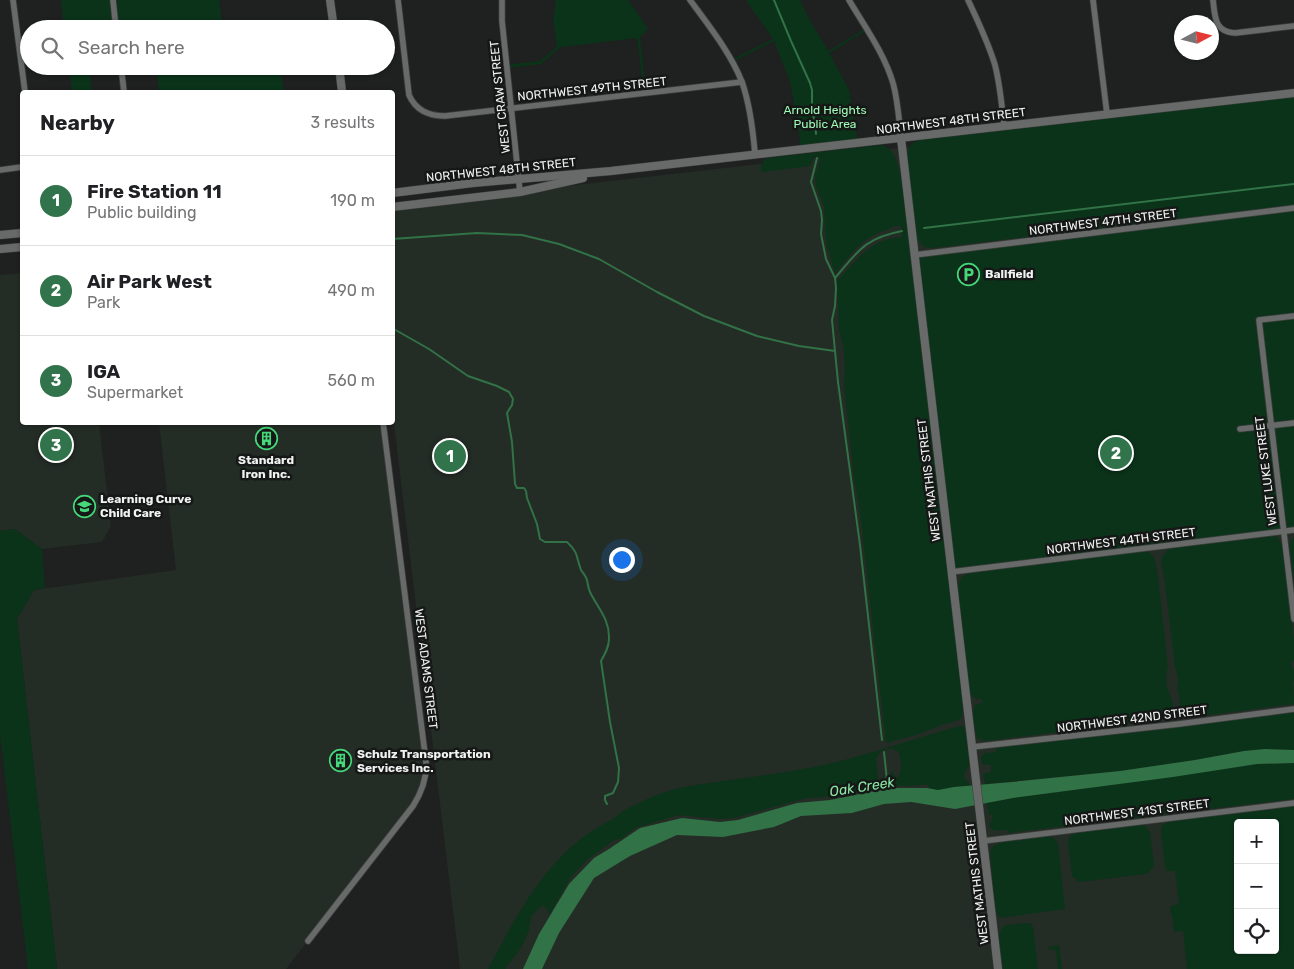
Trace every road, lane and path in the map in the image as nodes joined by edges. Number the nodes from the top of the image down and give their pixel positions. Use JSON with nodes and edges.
{"nodes":[{"id":1,"x":13,"y":0,"type":"edge"},
{"id":2,"x":113,"y":0,"type":"edge"},
{"id":3,"x":330,"y":0,"type":"edge"},
{"id":4,"x":398,"y":0,"type":"edge"},
{"id":5,"x":502,"y":0,"type":"edge"},
{"id":6,"x":690,"y":0,"type":"edge"},
{"id":7,"x":849,"y":0,"type":"edge"},
{"id":8,"x":968,"y":0,"type":"edge"},
{"id":9,"x":1093,"y":0,"type":"edge"},
{"id":10,"x":1214,"y":0,"type":"edge"},
{"id":11,"x":115,"y":20,"type":"edge"},
{"id":12,"x":333,"y":20,"type":"edge"},
{"id":13,"x":1294,"y":26,"type":"edge"},
{"id":14,"x":20,"y":54,"type":"edge"},
{"id":15,"x":23,"y":75,"type":"edge"},
{"id":16,"x":122,"y":75,"type":"edge"},
{"id":17,"x":340,"y":75,"type":"edge"},
{"id":18,"x":742,"y":82,"type":"junction"},
{"id":19,"x":25,"y":90,"type":"edge"},
{"id":20,"x":124,"y":90,"type":"edge"},
{"id":21,"x":342,"y":90,"type":"edge"},
{"id":22,"x":1294,"y":93,"type":"edge"},
{"id":23,"x":511,"y":108,"type":"junction"},
{"id":24,"x":1106,"y":114,"type":"junction"},
{"id":25,"x":1004,"y":126,"type":"junction"},
{"id":26,"x":901,"y":138,"type":"junction"},
{"id":27,"x":755,"y":154,"type":"junction"},
{"id":28,"x":20,"y":167,"type":"edge"},
{"id":29,"x":0,"y":170,"type":"edge"},
{"id":30,"x":612,"y":171,"type":"junction"},
{"id":31,"x":519,"y":179,"type":"junction"},
{"id":32,"x":395,"y":192,"type":"edge"},
{"id":33,"x":520,"y":192,"type":"junction"},
{"id":34,"x":395,"y":207,"type":"edge"},
{"id":35,"x":1294,"y":208,"type":"edge"},
{"id":36,"x":20,"y":233,"type":"edge"},
{"id":37,"x":0,"y":235,"type":"edge"},
{"id":38,"x":20,"y":243,"type":"edge"},
{"id":39,"x":20,"y":247,"type":"edge"},
{"id":40,"x":13,"y":248,"type":"junction"},
{"id":41,"x":0,"y":249,"type":"edge"},
{"id":42,"x":914,"y":255,"type":"junction"},
{"id":43,"x":1294,"y":316,"type":"edge"},
{"id":44,"x":1294,"y":423,"type":"edge"},
{"id":45,"x":383,"y":425,"type":"edge"},
{"id":46,"x":1271,"y":426,"type":"junction"},
{"id":47,"x":1240,"y":429,"type":"dead end"},
{"id":48,"x":1294,"y":530,"type":"edge"},
{"id":49,"x":1284,"y":532,"type":"junction"},
{"id":50,"x":951,"y":572,"type":"junction"},
{"id":51,"x":1294,"y":619,"type":"edge"},
{"id":52,"x":1294,"y":709,"type":"edge"},
{"id":53,"x":972,"y":747,"type":"junction"},
{"id":54,"x":1294,"y":803,"type":"edge"},
{"id":55,"x":983,"y":841,"type":"junction"},
{"id":56,"x":308,"y":941,"type":"dead end"},
{"id":57,"x":998,"y":969,"type":"edge"}],
"edges":[{"from":1,"to":14,"type":"street"},
{"from":2,"to":11,"type":"street"},
{"from":3,"to":12,"type":"main road"},
{"from":4,"to":23,"type":"street","name":"NORTHWEST 49TH STREET"},
{"from":5,"to":23,"type":"street","name":"WEST CRAW STREET"},
{"from":6,"to":18,"type":"street"},
{"from":7,"to":26,"type":"street","name":"WEST MATHIS STREET"},
{"from":8,"to":25,"type":"street"},
{"from":9,"to":24,"type":"street"},
{"from":10,"to":13,"type":"street"},
{"from":15,"to":19,"type":"street"},
{"from":16,"to":20,"type":"street"},
{"from":17,"to":21,"type":"main road"},
{"from":18,"to":23,"type":"street","name":"NORTHWEST 49TH STREET"},
{"from":18,"to":27,"type":"street"},
{"from":22,"to":24,"type":"main road","name":"NORTHWEST 48TH STREET"},
{"from":23,"to":31,"type":"street","name":"WEST CRAW STREET"},
{"from":24,"to":25,"type":"main road","name":"NORTHWEST 48TH STREET"},
{"from":25,"to":26,"type":"main road","name":"NORTHWEST 48TH STREET"},
{"from":26,"to":27,"type":"main road","name":"NORTHWEST 48TH STREET"},
{"from":26,"to":42,"type":"main road","name":"WEST MATHIS STREET"},
{"from":27,"to":30,"type":"main road","name":"NORTHWEST 48TH STREET"},
{"from":28,"to":29,"type":"street"},
{"from":30,"to":31,"type":"main road","name":"NORTHWEST 48TH STREET"},
{"from":30,"to":33,"type":"main road","name":"NORTHWEST 48TH STREET"},
{"from":31,"to":32,"type":"main road","name":"NORTHWEST 48TH STREET"},
{"from":31,"to":33,"type":"street","name":"WEST CRAW STREET"},
{"from":33,"to":34,"type":"main road","name":"NORTHWEST 48TH STREET"},
{"from":35,"to":42,"type":"street","name":"NORTHWEST 47TH STREET"},
{"from":36,"to":37,"type":"main road"},
{"from":38,"to":40,"type":"main road"},
{"from":39,"to":40,"type":"main road"},
{"from":40,"to":41,"type":"main road"},
{"from":42,"to":50,"type":"main road","name":"WEST MATHIS STREET"},
{"from":43,"to":46,"type":"street","name":"WEST LUKE STREET"},
{"from":44,"to":46,"type":"street"},
{"from":45,"to":56,"type":"street","name":"WEST ADAMS STREET"},
{"from":46,"to":47,"type":"street"},
{"from":46,"to":49,"type":"street","name":"WEST LUKE STREET"},
{"from":48,"to":49,"type":"street","name":"NORTHWEST 44TH STREET"},
{"from":49,"to":50,"type":"street","name":"NORTHWEST 44TH STREET"},
{"from":49,"to":51,"type":"street","name":"WEST LUKE STREET"},
{"from":50,"to":53,"type":"main road","name":"WEST MATHIS STREET"},
{"from":52,"to":53,"type":"street","name":"NORTHWEST 42ND STREET"},
{"from":53,"to":55,"type":"main road","name":"WEST MATHIS STREET"},
{"from":54,"to":55,"type":"street","name":"NORTHWEST 41ST STREET"},
{"from":55,"to":57,"type":"main road","name":"WEST MATHIS STREET"}]}
